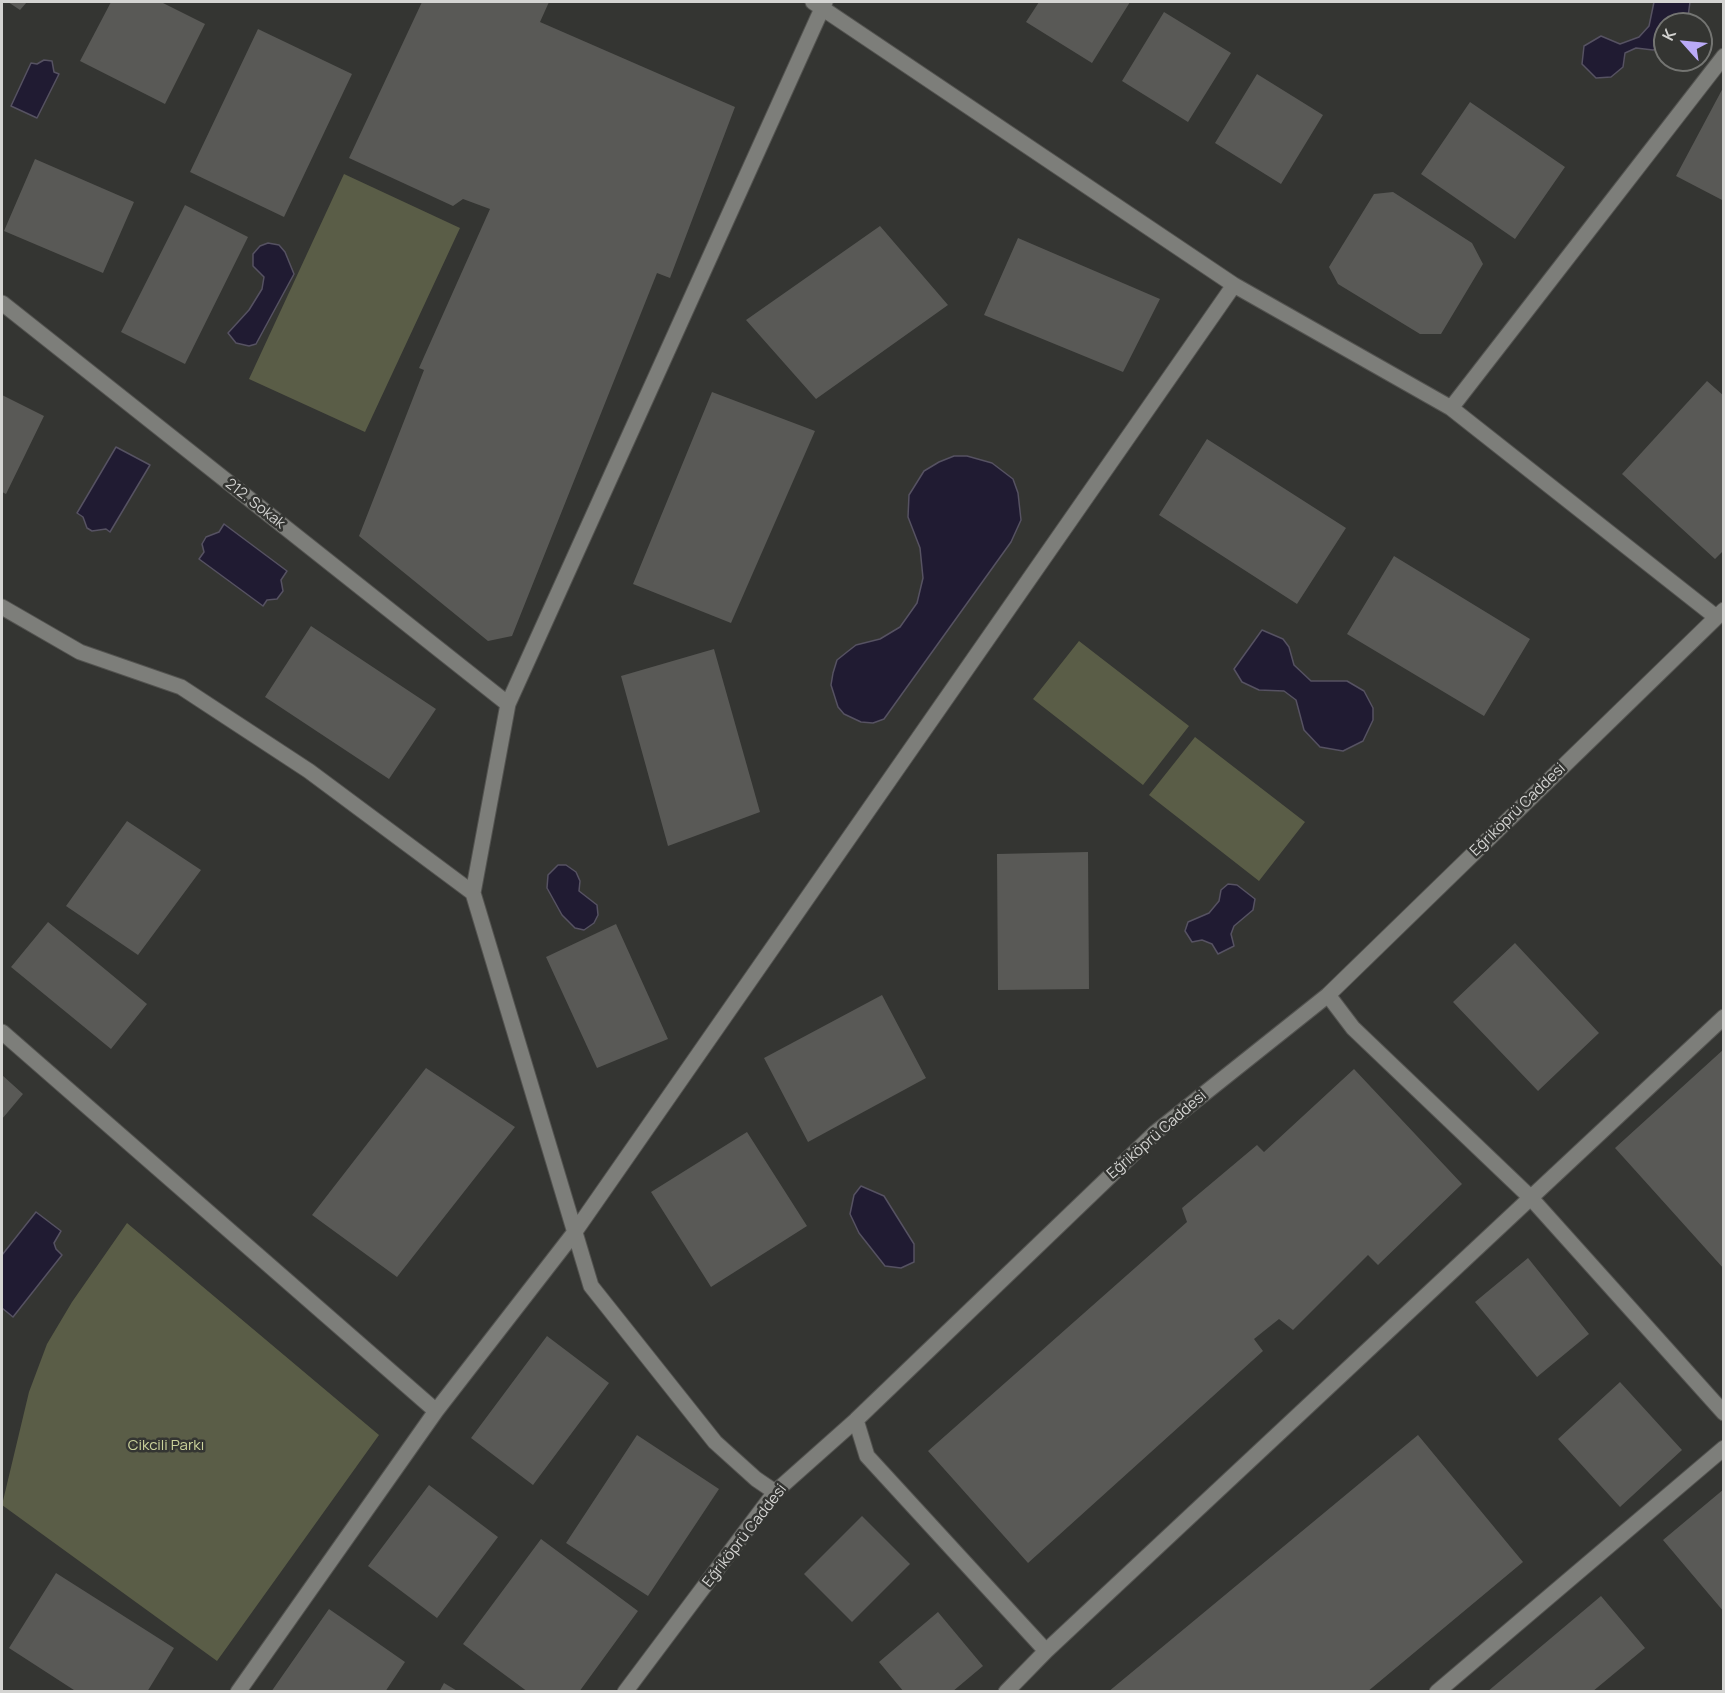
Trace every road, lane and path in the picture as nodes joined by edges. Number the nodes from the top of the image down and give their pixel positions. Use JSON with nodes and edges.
{"nodes":[{"id":1,"x":820,"y":3,"type":"edge"},
{"id":2,"x":1724,"y":56,"type":"edge"},
{"id":3,"x":1234,"y":285,"type":"junction"},
{"id":4,"x":2,"y":303,"type":"edge"},
{"id":5,"x":1450,"y":408,"type":"junction"},
{"id":6,"x":2,"y":607,"type":"edge"},
{"id":7,"x":1720,"y":614,"type":"edge"},
{"id":8,"x":508,"y":704,"type":"junction"},
{"id":9,"x":473,"y":893,"type":"junction"},
{"id":10,"x":1328,"y":995,"type":"junction"},
{"id":11,"x":1724,"y":1017,"type":"edge"},
{"id":12,"x":2,"y":1032,"type":"edge"},
{"id":13,"x":1530,"y":1197,"type":"junction"},
{"id":14,"x":574,"y":1233,"type":"junction"},
{"id":15,"x":436,"y":1411,"type":"junction"},
{"id":16,"x":1724,"y":1413,"type":"edge"},
{"id":17,"x":856,"y":1420,"type":"junction"},
{"id":18,"x":1724,"y":1448,"type":"edge"},
{"id":19,"x":775,"y":1492,"type":"junction"},
{"id":20,"x":1046,"y":1651,"type":"junction"},
{"id":21,"x":238,"y":1692,"type":"edge"},
{"id":22,"x":625,"y":1692,"type":"edge"},
{"id":23,"x":1006,"y":1692,"type":"edge"},
{"id":24,"x":1437,"y":1692,"type":"edge"}],
"edges":[{"from":1,"to":3,"type":"street"},
{"from":1,"to":8,"type":"street"},
{"from":2,"to":5,"type":"street"},
{"from":3,"to":5,"type":"street"},
{"from":3,"to":14,"type":"street"},
{"from":4,"to":8,"type":"street","name":"212. Sokak"},
{"from":5,"to":7,"type":"street"},
{"from":6,"to":9,"type":"street"},
{"from":7,"to":10,"type":"street","name":"Eğriköprü Caddesi"},
{"from":8,"to":9,"type":"street"},
{"from":9,"to":14,"type":"street"},
{"from":10,"to":13,"type":"street"},
{"from":10,"to":17,"type":"street","name":"Eğriköprü Caddesi"},
{"from":11,"to":13,"type":"street"},
{"from":12,"to":15,"type":"street"},
{"from":13,"to":16,"type":"street"},
{"from":13,"to":20,"type":"street"},
{"from":14,"to":15,"type":"street"},
{"from":14,"to":19,"type":"street"},
{"from":15,"to":21,"type":"street"},
{"from":17,"to":19,"type":"street","name":"Eğriköprü Caddesi"},
{"from":17,"to":20,"type":"street"},
{"from":18,"to":24,"type":"street"},
{"from":19,"to":22,"type":"street","name":"Eğriköprü Caddesi"},
{"from":20,"to":23,"type":"street"}]}
